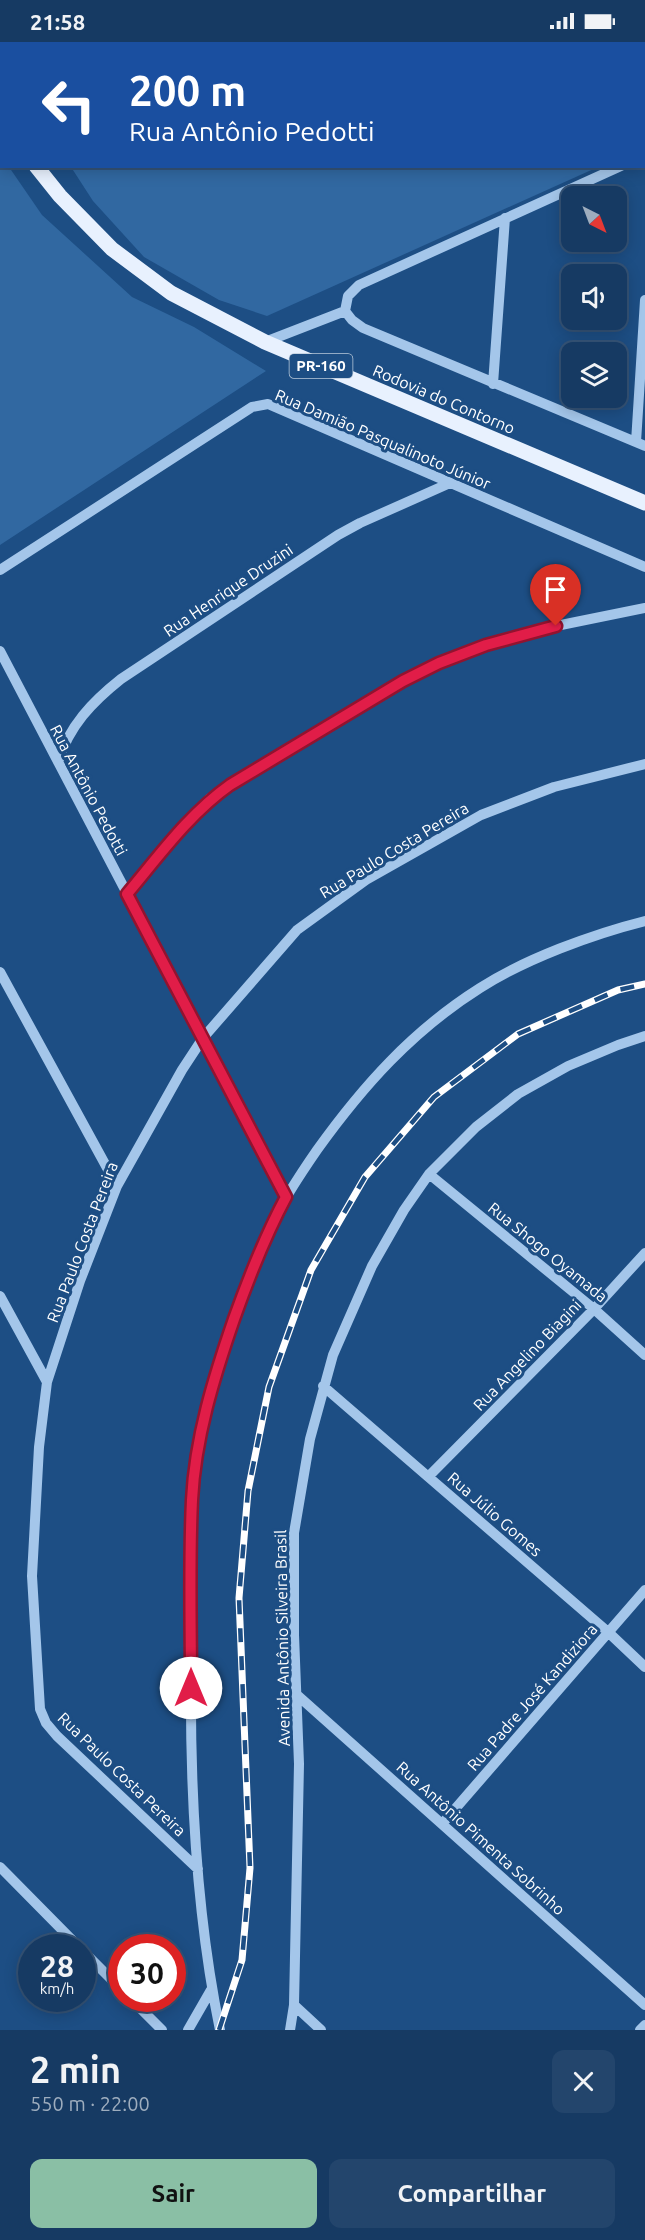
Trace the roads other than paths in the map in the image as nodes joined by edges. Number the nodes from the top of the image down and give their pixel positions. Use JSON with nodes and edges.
{"nodes":[{"id":1,"x":38,"y":168,"type":"edge"},
{"id":2,"x":617,"y":168,"type":"edge"},
{"id":3,"x":505,"y":218,"type":"junction"},
{"id":4,"x":645,"y":300,"type":"edge"},
{"id":5,"x":345,"y":311,"type":"junction"},
{"id":6,"x":265,"y":342,"type":"junction"},
{"id":7,"x":493,"y":384,"type":"junction"},
{"id":8,"x":640,"y":444,"type":"edge"},
{"id":9,"x":450,"y":483,"type":"junction"},
{"id":10,"x":645,"y":503,"type":"edge"},
{"id":11,"x":645,"y":567,"type":"edge"},
{"id":12,"x":0,"y":570,"type":"edge"},
{"id":13,"x":645,"y":608,"type":"edge"},
{"id":14,"x":0,"y":651,"type":"edge"},
{"id":15,"x":58,"y":762,"type":"junction"},
{"id":16,"x":645,"y":764,"type":"edge"},
{"id":17,"x":127,"y":894,"type":"junction"},
{"id":18,"x":645,"y":921,"type":"edge"},
{"id":19,"x":0,"y":972,"type":"edge"},
{"id":20,"x":203,"y":1038,"type":"junction"},
{"id":21,"x":643,"y":1040,"type":"edge"},
{"id":22,"x":429,"y":1174,"type":"junction"},
{"id":23,"x":117,"y":1186,"type":"junction"},
{"id":24,"x":286,"y":1197,"type":"junction"},
{"id":25,"x":645,"y":1253,"type":"edge"},
{"id":26,"x":0,"y":1296,"type":"edge"},
{"id":27,"x":594,"y":1309,"type":"junction"},
{"id":28,"x":645,"y":1355,"type":"edge"},
{"id":29,"x":48,"y":1382,"type":"junction"},
{"id":30,"x":323,"y":1386,"type":"junction"},
{"id":31,"x":429,"y":1476,"type":"junction"},
{"id":32,"x":645,"y":1590,"type":"edge"},
{"id":33,"x":608,"y":1632,"type":"junction"},
{"id":34,"x":645,"y":1667,"type":"edge"},
{"id":35,"x":296,"y":1694,"type":"junction"},
{"id":36,"x":442,"y":1824,"type":"junction"},
{"id":37,"x":0,"y":1867,"type":"edge"},
{"id":38,"x":198,"y":1869,"type":"junction"},
{"id":39,"x":66,"y":1934,"type":"edge"},
{"id":40,"x":96,"y":1964,"type":"edge"},
{"id":41,"x":108,"y":1976,"type":"edge"},
{"id":42,"x":211,"y":1990,"type":"junction"},
{"id":43,"x":294,"y":2005,"type":"junction"},
{"id":44,"x":645,"y":2005,"type":"edge"},
{"id":45,"x":144,"y":2012,"type":"edge"},
{"id":46,"x":645,"y":2025,"type":"edge"},
{"id":47,"x":162,"y":2030,"type":"edge"},
{"id":48,"x":188,"y":2030,"type":"edge"},
{"id":49,"x":220,"y":2030,"type":"edge"},
{"id":50,"x":290,"y":2030,"type":"edge"},
{"id":51,"x":321,"y":2030,"type":"edge"},
{"id":52,"x":640,"y":2030,"type":"edge"}],
"edges":[{"from":1,"to":6,"type":"main road","name":"Rodovia do Contorno","number":"PR-160"},
{"from":2,"to":3,"type":"street"},
{"from":3,"to":5,"type":"street"},
{"from":3,"to":7,"type":"street"},
{"from":4,"to":8,"type":"street"},
{"from":5,"to":6,"type":"street"},
{"from":5,"to":7,"type":"street"},
{"from":6,"to":10,"type":"main road","name":"Rodovia do Contorno","number":"PR-160"},
{"from":7,"to":8,"type":"street"},
{"from":9,"to":11,"type":"street","name":"Rua Damião Pasqualinoto Júnior"},
{"from":9,"to":12,"type":"street","name":"Rua Damião Pasqualinoto Júnior"},
{"from":9,"to":15,"type":"street","name":"Rua Henrique Druzini"},
{"from":13,"to":17,"type":"street"},
{"from":14,"to":15,"type":"street","name":"Rua Antônio Pedotti"},
{"from":15,"to":17,"type":"street","name":"Rua Antônio Pedotti"},
{"from":16,"to":20,"type":"street","name":"Rua Paulo Costa Pereira"},
{"from":17,"to":20,"type":"street","name":"Rua Antônio Pedotti"},
{"from":18,"to":24,"type":"street"},
{"from":19,"to":23,"type":"street"},
{"from":20,"to":23,"type":"street","name":"Rua Paulo Costa Pereira"},
{"from":20,"to":24,"type":"street","name":"Rua Antônio Pedotti"},
{"from":21,"to":22,"type":"street","name":"Avenida Antônio Silveira Brasil"},
{"from":22,"to":27,"type":"street","name":"Rua Shogo Oyamada"},
{"from":22,"to":30,"type":"street","name":"Avenida Antônio Silveira Brasil"},
{"from":23,"to":29,"type":"street","name":"Rua Paulo Costa Pereira"},
{"from":24,"to":38,"type":"street"},
{"from":25,"to":27,"type":"street","name":"Rua Angelino Biagini"},
{"from":26,"to":29,"type":"street"},
{"from":27,"to":28,"type":"street","name":"Rua Shogo Oyamada"},
{"from":27,"to":31,"type":"street","name":"Rua Angelino Biagini"},
{"from":29,"to":38,"type":"street","name":"Rua Paulo Costa Pereira"},
{"from":30,"to":31,"type":"street","name":"Rua Júlio Gomes"},
{"from":30,"to":35,"type":"street","name":"Avenida Antônio Silveira Brasil"},
{"from":31,"to":33,"type":"street","name":"Rua Júlio Gomes"},
{"from":32,"to":33,"type":"street","name":"Rua Padre José Kandiziora"},
{"from":33,"to":34,"type":"street","name":"Rua Júlio Gomes"},
{"from":33,"to":36,"type":"street","name":"Rua Padre José Kandiziora"},
{"from":35,"to":36,"type":"street","name":"Rua Antônio Pimenta Sobrinho"},
{"from":35,"to":43,"type":"street","name":"Avenida Antônio Silveira Brasil"},
{"from":36,"to":44,"type":"street","name":"Rua Antônio Pimenta Sobrinho"},
{"from":37,"to":39,"type":"street"},
{"from":38,"to":42,"type":"street"},
{"from":40,"to":41,"type":"street"},
{"from":42,"to":48,"type":"street"},
{"from":42,"to":49,"type":"street"},
{"from":43,"to":50,"type":"street","name":"Avenida Antônio Silveira Brasil"},
{"from":43,"to":51,"type":"street"},
{"from":45,"to":47,"type":"street"},
{"from":46,"to":52,"type":"street"}]}
